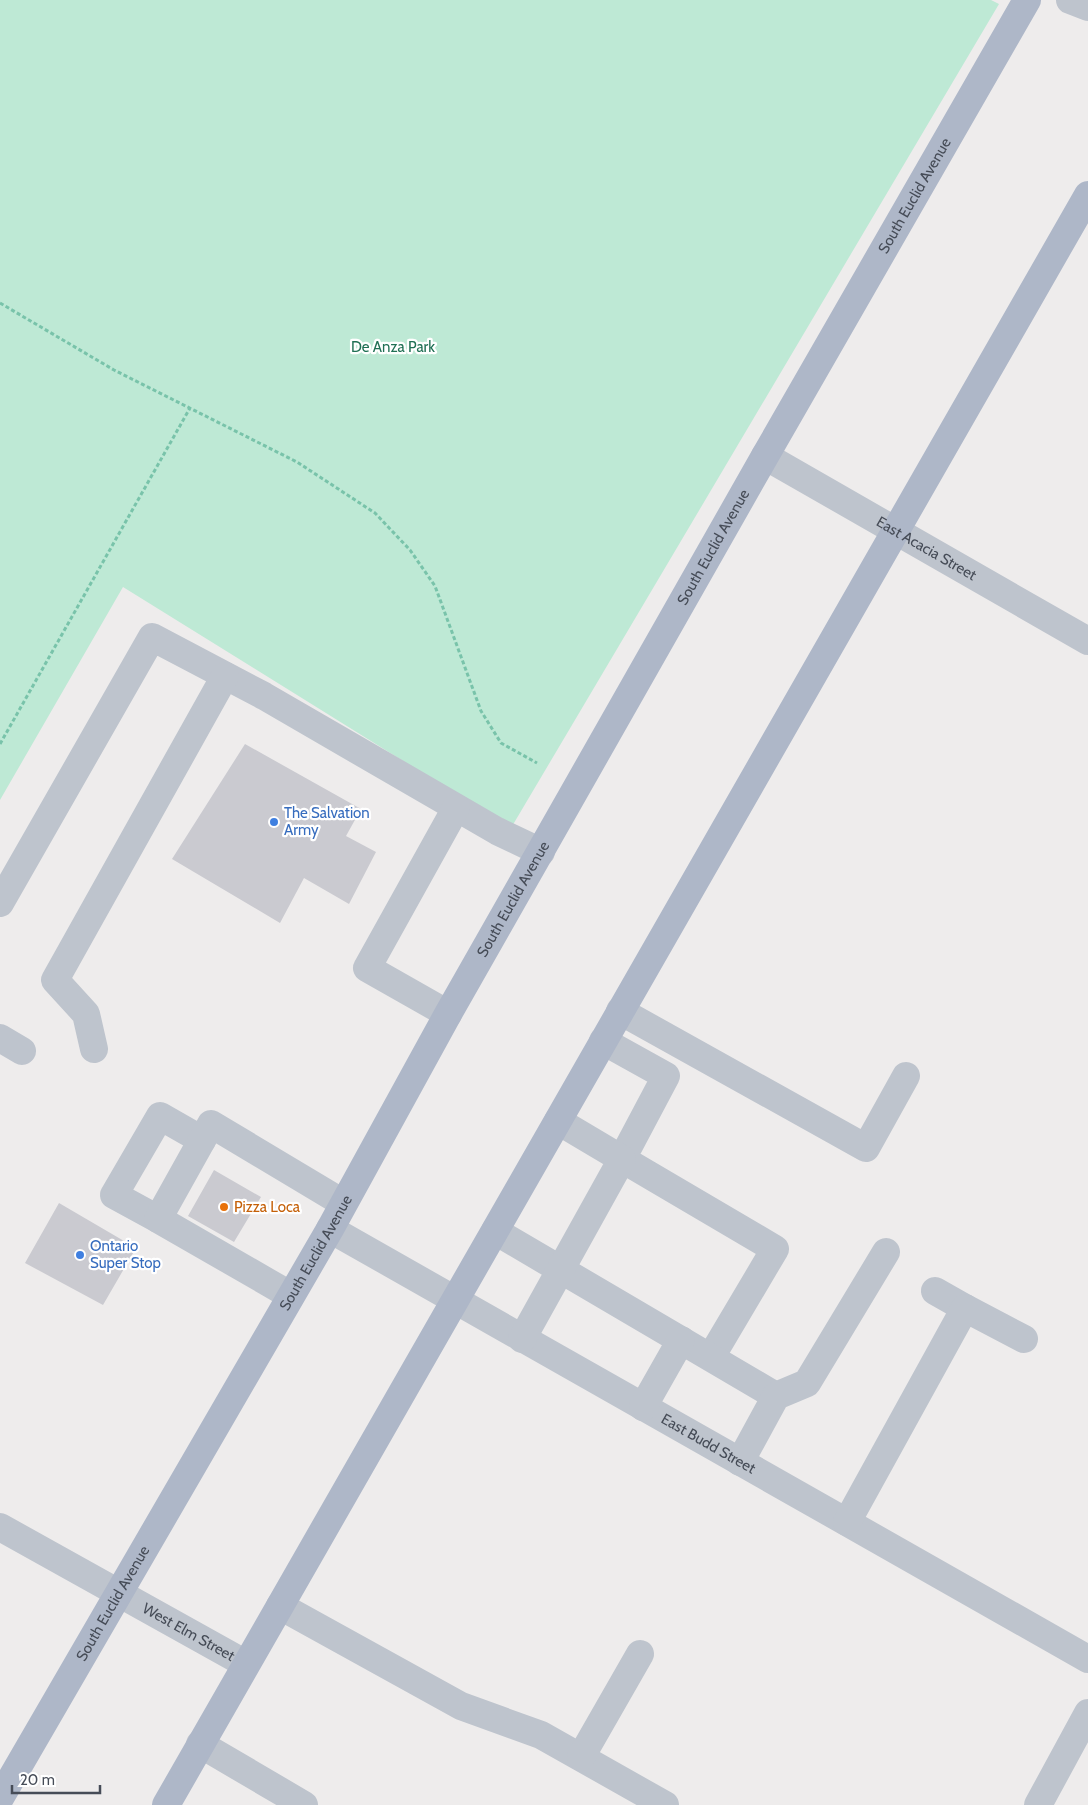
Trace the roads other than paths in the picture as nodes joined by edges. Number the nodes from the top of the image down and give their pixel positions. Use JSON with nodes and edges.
{"nodes":[{"id":1,"x":1027,"y":0,"type":"edge"},
{"id":2,"x":1070,"y":0,"type":"edge"},
{"id":3,"x":1088,"y":7,"type":"edge"},
{"id":4,"x":1088,"y":195,"type":"edge"},
{"id":5,"x":765,"y":456,"type":"junction"},
{"id":6,"x":894,"y":532,"type":"junction"},
{"id":7,"x":1088,"y":641,"type":"edge"},
{"id":8,"x":225,"y":676,"type":"junction"},
{"id":9,"x":456,"y":808,"type":"junction"},
{"id":10,"x":541,"y":852,"type":"junction"},
{"id":11,"x":0,"y":903,"type":"edge"},
{"id":12,"x":620,"y":1011,"type":"junction"},
{"id":13,"x":448,"y":1014,"type":"junction"},
{"id":14,"x":603,"y":1041,"type":"junction"},
{"id":15,"x":94,"y":1049,"type":"dead end"},
{"id":16,"x":906,"y":1076,"type":"dead end"},
{"id":17,"x":558,"y":1121,"type":"junction"},
{"id":18,"x":202,"y":1140,"type":"junction"},
{"id":19,"x":622,"y":1159,"type":"junction"},
{"id":20,"x":343,"y":1203,"type":"junction"},
{"id":21,"x":158,"y":1219,"type":"junction"},
{"id":22,"x":330,"y":1229,"type":"junction"},
{"id":23,"x":495,"y":1231,"type":"junction"},
{"id":24,"x":886,"y":1252,"type":"dead end"},
{"id":25,"x":562,"y":1269,"type":"junction"},
{"id":26,"x":935,"y":1291,"type":"dead end"},
{"id":27,"x":290,"y":1295,"type":"junction"},
{"id":28,"x":455,"y":1300,"type":"junction"},
{"id":29,"x":965,"y":1308,"type":"junction"},
{"id":30,"x":522,"y":1339,"type":"junction"},
{"id":31,"x":1024,"y":1339,"type":"dead end"},
{"id":32,"x":681,"y":1340,"type":"junction"},
{"id":33,"x":711,"y":1358,"type":"junction"},
{"id":34,"x":776,"y":1396,"type":"junction"},
{"id":35,"x":643,"y":1407,"type":"junction"},
{"id":36,"x":740,"y":1462,"type":"junction"},
{"id":37,"x":847,"y":1522,"type":"junction"},
{"id":38,"x":0,"y":1527,"type":"edge"},
{"id":39,"x":119,"y":1593,"type":"junction"},
{"id":40,"x":280,"y":1606,"type":"junction"},
{"id":41,"x":640,"y":1654,"type":"dead end"},
{"id":42,"x":1086,"y":1654,"type":"edge"},
{"id":43,"x":246,"y":1664,"type":"junction"},
{"id":44,"x":1088,"y":1712,"type":"edge"},
{"id":45,"x":200,"y":1744,"type":"junction"},
{"id":46,"x":581,"y":1757,"type":"junction"},
{"id":47,"x":0,"y":1798,"type":"edge"},
{"id":48,"x":166,"y":1805,"type":"edge"},
{"id":49,"x":304,"y":1805,"type":"edge"},
{"id":50,"x":665,"y":1805,"type":"edge"},
{"id":51,"x":1038,"y":1805,"type":"edge"}],
"edges":[{"from":1,"to":5,"type":"main road","name":"South Euclid Avenue"},
{"from":2,"to":3,"type":"street"},
{"from":4,"to":6,"type":"main road"},
{"from":5,"to":6,"type":"street","name":"East Acacia Street"},
{"from":5,"to":10,"type":"main road","name":"South Euclid Avenue"},
{"from":6,"to":7,"type":"street","name":"East Acacia Street"},
{"from":6,"to":12,"type":"main road"},
{"from":8,"to":9,"type":"street"},
{"from":8,"to":11,"type":"street"},
{"from":8,"to":15,"type":"street"},
{"from":9,"to":10,"type":"street"},
{"from":9,"to":13,"type":"street"},
{"from":10,"to":13,"type":"main road","name":"South Euclid Avenue"},
{"from":12,"to":14,"type":"main road"},
{"from":12,"to":16,"type":"street"},
{"from":13,"to":20,"type":"main road","name":"South Euclid Avenue"},
{"from":14,"to":17,"type":"main road"},
{"from":14,"to":19,"type":"street"},
{"from":17,"to":19,"type":"street"},
{"from":17,"to":23,"type":"main road"},
{"from":18,"to":20,"type":"street"},
{"from":18,"to":21,"type":"street"},
{"from":18,"to":21,"type":"street"},
{"from":19,"to":25,"type":"street"},
{"from":19,"to":33,"type":"street"},
{"from":20,"to":22,"type":"main road","name":"South Euclid Avenue"},
{"from":21,"to":27,"type":"street"},
{"from":22,"to":27,"type":"main road","name":"South Euclid Avenue"},
{"from":22,"to":28,"type":"street","name":"East Budd Street"},
{"from":23,"to":25,"type":"street"},
{"from":23,"to":28,"type":"main road"},
{"from":24,"to":34,"type":"street"},
{"from":25,"to":30,"type":"street"},
{"from":25,"to":32,"type":"street"},
{"from":26,"to":29,"type":"street"},
{"from":27,"to":39,"type":"main road","name":"South Euclid Avenue"},
{"from":28,"to":30,"type":"street","name":"East Budd Street"},
{"from":28,"to":40,"type":"main road"},
{"from":29,"to":31,"type":"street"},
{"from":29,"to":37,"type":"street"},
{"from":30,"to":35,"type":"street","name":"East Budd Street"},
{"from":32,"to":33,"type":"street"},
{"from":32,"to":35,"type":"street"},
{"from":33,"to":34,"type":"street"},
{"from":34,"to":36,"type":"street"},
{"from":35,"to":36,"type":"street","name":"East Budd Street"},
{"from":36,"to":37,"type":"street","name":"East Budd Street"},
{"from":37,"to":42,"type":"street","name":"East Budd Street"},
{"from":38,"to":39,"type":"street","name":"West Elm Street"},
{"from":39,"to":43,"type":"street","name":"West Elm Street"},
{"from":39,"to":47,"type":"main road","name":"South Euclid Avenue"},
{"from":40,"to":43,"type":"main road"},
{"from":40,"to":46,"type":"street"},
{"from":41,"to":46,"type":"street"},
{"from":43,"to":45,"type":"main road"},
{"from":44,"to":51,"type":"street"},
{"from":45,"to":48,"type":"main road"},
{"from":45,"to":49,"type":"street"},
{"from":46,"to":50,"type":"street"}]}
